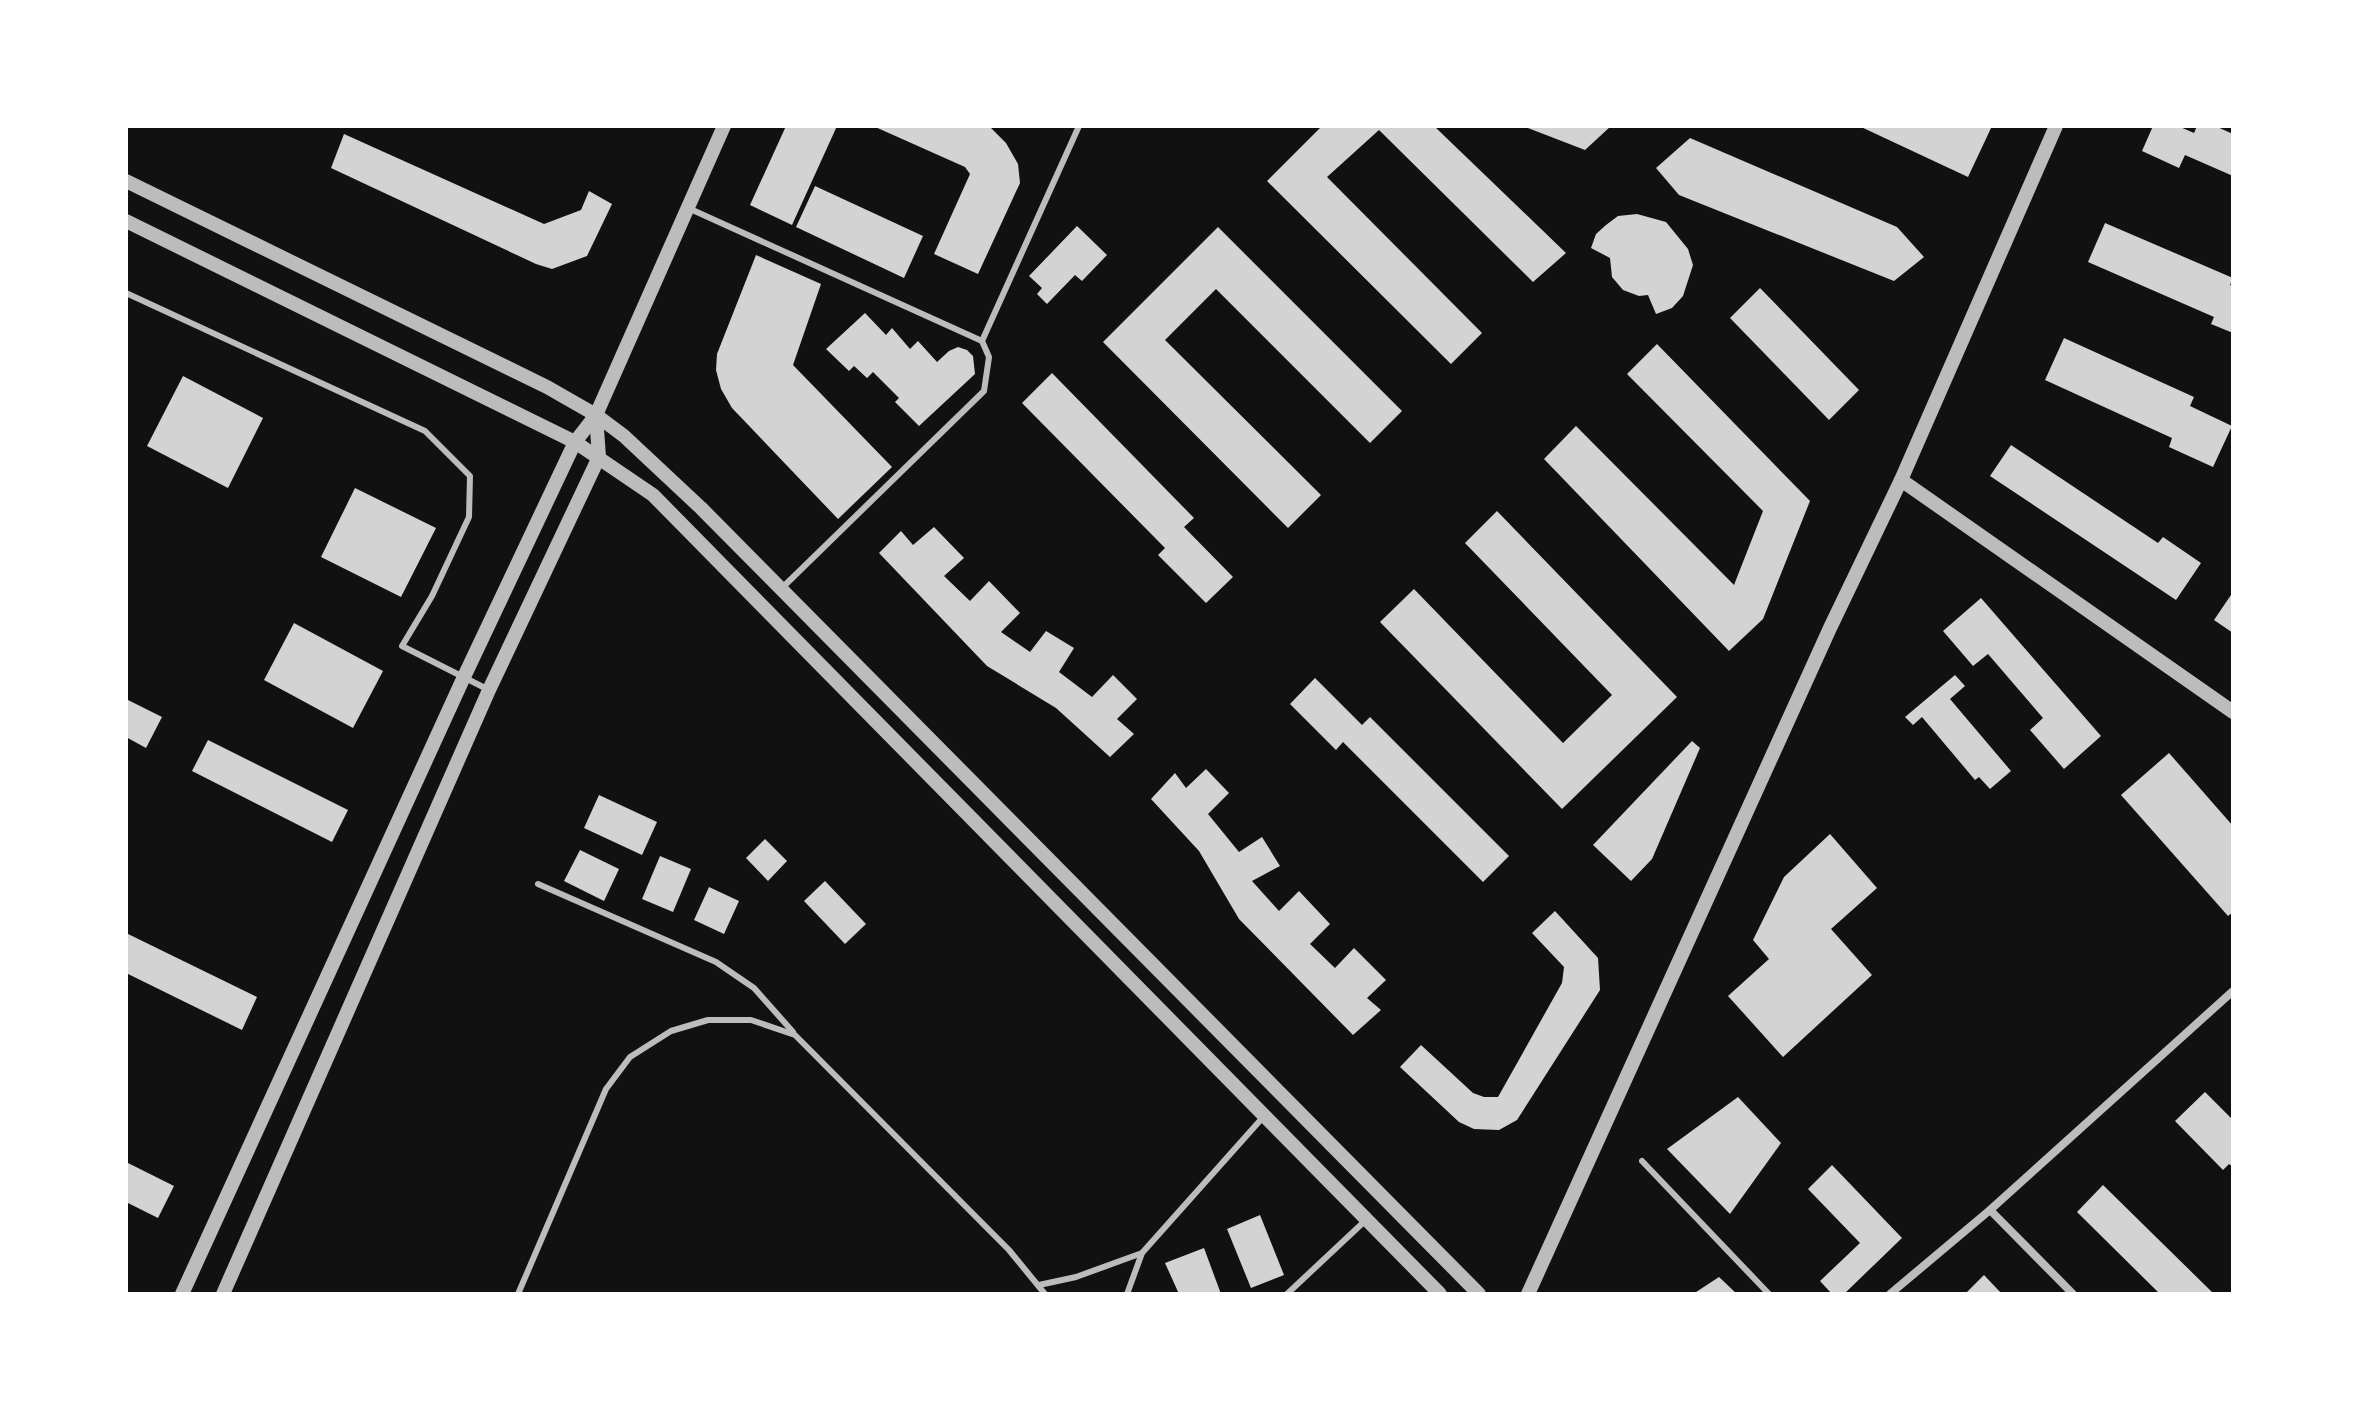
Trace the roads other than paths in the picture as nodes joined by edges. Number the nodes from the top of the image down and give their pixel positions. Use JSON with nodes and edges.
{"nodes":[{"id":1,"x":724,"y":126,"type":"edge"},
{"id":2,"x":1079,"y":126,"type":"edge"},
{"id":3,"x":2056,"y":126,"type":"edge"},
{"id":4,"x":126,"y":181,"type":"edge"},
{"id":5,"x":688,"y":208,"type":"junction"},
{"id":6,"x":126,"y":221,"type":"edge"},
{"id":7,"x":126,"y":293,"type":"edge"},
{"id":8,"x":982,"y":341,"type":"junction"},
{"id":9,"x":596,"y":415,"type":"junction"},
{"id":10,"x":575,"y":442,"type":"junction"},
{"id":11,"x":599,"y":457,"type":"junction"},
{"id":12,"x":1901,"y":480,"type":"junction"},
{"id":13,"x":781,"y":589,"type":"junction"},
{"id":14,"x":463,"y":679,"type":"junction"},
{"id":15,"x":489,"y":690,"type":"junction"},
{"id":16,"x":2233,"y":712,"type":"edge"},
{"id":17,"x":538,"y":884,"type":"dead end"},
{"id":18,"x":2233,"y":991,"type":"edge"},
{"id":19,"x":795,"y":1035,"type":"junction"},
{"id":20,"x":1265,"y":1115,"type":"junction"},
{"id":21,"x":1642,"y":1161,"type":"dead end"},
{"id":22,"x":1990,"y":1210,"type":"junction"},
{"id":23,"x":1367,"y":1219,"type":"junction"},
{"id":24,"x":1142,"y":1253,"type":"junction"},
{"id":25,"x":1039,"y":1285,"type":"junction"},
{"id":26,"x":182,"y":1294,"type":"edge"},
{"id":27,"x":223,"y":1294,"type":"edge"},
{"id":28,"x":518,"y":1294,"type":"edge"},
{"id":29,"x":1045,"y":1294,"type":"edge"},
{"id":30,"x":1127,"y":1294,"type":"edge"},
{"id":31,"x":1287,"y":1294,"type":"edge"},
{"id":32,"x":1440,"y":1294,"type":"edge"},
{"id":33,"x":1479,"y":1294,"type":"edge"},
{"id":34,"x":1528,"y":1294,"type":"edge"},
{"id":35,"x":1769,"y":1294,"type":"edge"},
{"id":36,"x":1890,"y":1294,"type":"edge"},
{"id":37,"x":2073,"y":1294,"type":"edge"}],
"edges":[{"from":1,"to":5,"type":"street"},
{"from":2,"to":8,"type":"lane"},
{"from":3,"to":12,"type":"street"},
{"from":4,"to":9,"type":"street"},
{"from":5,"to":8,"type":"lane"},
{"from":5,"to":9,"type":"street"},
{"from":6,"to":10,"type":"street"},
{"from":7,"to":14,"type":"lane"},
{"from":8,"to":13,"type":"lane"},
{"from":9,"to":10,"type":"street"},
{"from":9,"to":11,"type":"street"},
{"from":9,"to":13,"type":"street"},
{"from":10,"to":11,"type":"street"},
{"from":10,"to":14,"type":"street"},
{"from":11,"to":15,"type":"street"},
{"from":11,"to":20,"type":"street"},
{"from":12,"to":16,"type":"street"},
{"from":12,"to":34,"type":"street"},
{"from":13,"to":33,"type":"street"},
{"from":14,"to":15,"type":"lane"},
{"from":14,"to":26,"type":"street"},
{"from":15,"to":27,"type":"street"},
{"from":17,"to":19,"type":"lane"},
{"from":18,"to":22,"type":"street"},
{"from":19,"to":25,"type":"lane"},
{"from":19,"to":28,"type":"lane"},
{"from":20,"to":23,"type":"street"},
{"from":20,"to":24,"type":"lane"},
{"from":21,"to":35,"type":"lane"},
{"from":22,"to":36,"type":"street"},
{"from":22,"to":37,"type":"street"},
{"from":23,"to":31,"type":"lane"},
{"from":23,"to":32,"type":"street"},
{"from":24,"to":25,"type":"lane"},
{"from":24,"to":30,"type":"lane"},
{"from":25,"to":29,"type":"lane"}]}
